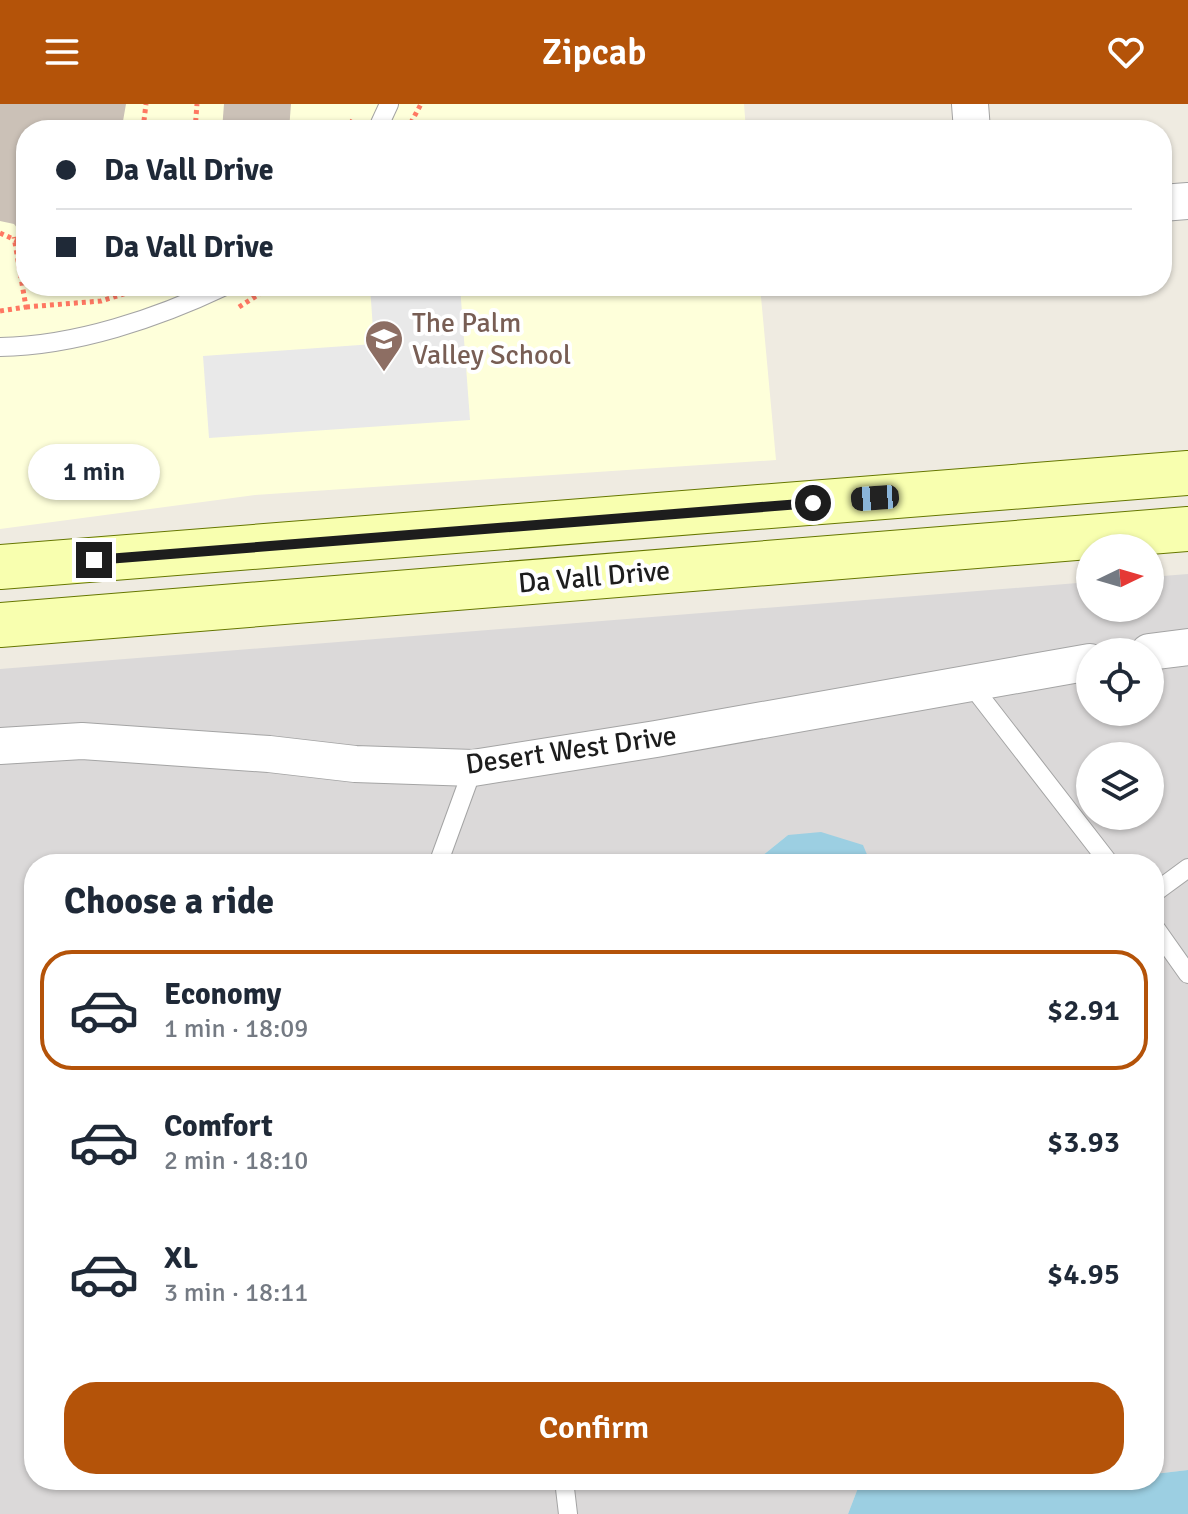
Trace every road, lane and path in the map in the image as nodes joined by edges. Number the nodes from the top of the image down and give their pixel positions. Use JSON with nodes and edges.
{"nodes":[{"id":1,"x":0,"y":233,"type":"edge"},
{"id":2,"x":14,"y":237,"type":"joint"},
{"id":3,"x":16,"y":249,"type":"edge"},
{"id":4,"x":24,"y":296,"type":"edge"},
{"id":5,"x":117,"y":296,"type":"edge"},
{"id":6,"x":200,"y":296,"type":"edge"},
{"id":7,"x":26,"y":307,"type":"junction"},
{"id":8,"x":0,"y":311,"type":"edge"},
{"id":9,"x":0,"y":347,"type":"edge"},
{"id":10,"x":1188,"y":473,"type":"edge"},
{"id":11,"x":1188,"y":529,"type":"edge"},
{"id":12,"x":0,"y":567,"type":"edge"},
{"id":13,"x":0,"y":625,"type":"edge"},
{"id":14,"x":1188,"y":647,"type":"edge"},
{"id":15,"x":1164,"y":650,"type":"edge"},
{"id":16,"x":1076,"y":664,"type":"edge"},
{"id":17,"x":969,"y":682,"type":"junction"},
{"id":18,"x":0,"y":746,"type":"edge"},
{"id":19,"x":473,"y":768,"type":"junction"},
{"id":20,"x":442,"y":854,"type":"edge"},
{"id":21,"x":1102,"y":854,"type":"edge"},
{"id":22,"x":1188,"y":868,"type":"edge"},
{"id":23,"x":1164,"y":886,"type":"edge"},
{"id":24,"x":1164,"y":940,"type":"edge"},
{"id":25,"x":1188,"y":974,"type":"edge"},
{"id":26,"x":565,"y":1490,"type":"edge"},
{"id":27,"x":568,"y":1514,"type":"edge"}],
"edges":[{"from":1,"to":2,"type":"path"},
{"from":2,"to":3,"type":"path"},
{"from":4,"to":7,"type":"path"},
{"from":5,"to":7,"type":"path"},
{"from":6,"to":9,"type":"lane"},
{"from":7,"to":8,"type":"path"},
{"from":10,"to":12,"type":"main road","name":"Da Vall Drive"},
{"from":11,"to":13,"type":"main road","name":"Da Vall Drive"},
{"from":14,"to":15,"type":"street"},
{"from":16,"to":17,"type":"street","name":"Desert West Drive"},
{"from":17,"to":19,"type":"street","name":"Desert West Drive"},
{"from":17,"to":21,"type":"lane"},
{"from":18,"to":19,"type":"street","name":"Desert West Drive"},
{"from":19,"to":20,"type":"lane"},
{"from":22,"to":23,"type":"lane"},
{"from":24,"to":25,"type":"lane"},
{"from":26,"to":27,"type":"lane"}]}
